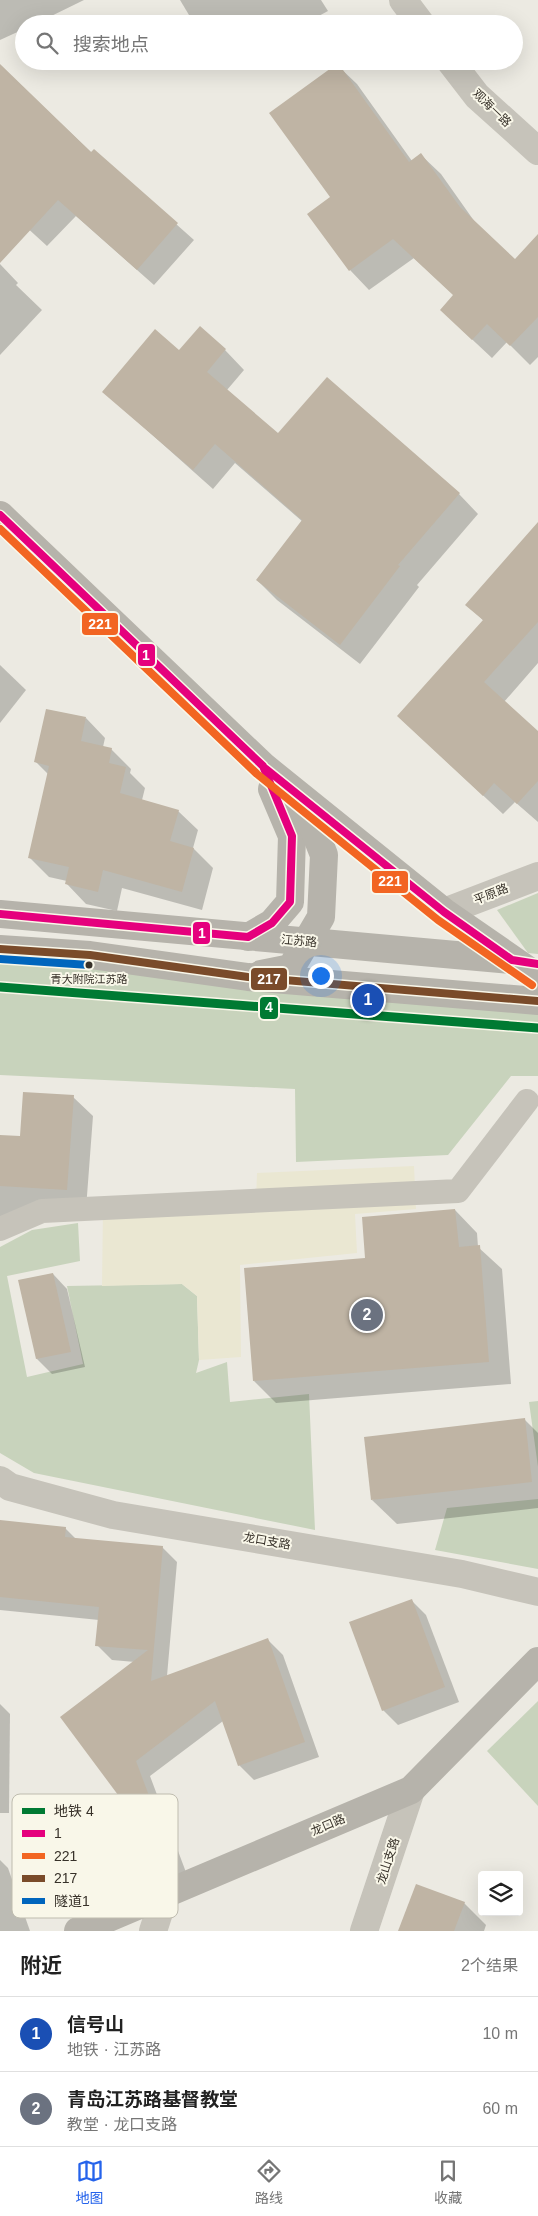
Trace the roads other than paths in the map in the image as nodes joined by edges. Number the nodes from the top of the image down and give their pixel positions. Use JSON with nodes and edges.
{"nodes":[{"id":1,"x":403,"y":0,"type":"edge"},
{"id":2,"x":414,"y":15,"type":"edge"},
{"id":3,"x":457,"y":70,"type":"edge"},
{"id":4,"x":538,"y":151,"type":"edge"},
{"id":5,"x":0,"y":515,"type":"edge"},
{"id":6,"x":263,"y":766,"type":"junction"},
{"id":7,"x":538,"y":876,"type":"edge"},
{"id":8,"x":444,"y":912,"type":"junction"},
{"id":9,"x":0,"y":914,"type":"edge"},
{"id":10,"x":248,"y":937,"type":"junction"},
{"id":11,"x":306,"y":942,"type":"junction"},
{"id":12,"x":0,"y":950,"type":"edge"},
{"id":13,"x":525,"y":962,"type":"edge"},
{"id":14,"x":248,"y":977,"type":"junction"},
{"id":15,"x":538,"y":977,"type":"edge"},
{"id":16,"x":538,"y":1000,"type":"edge"},
{"id":17,"x":527,"y":1101,"type":"dead end"},
{"id":18,"x":0,"y":1229,"type":"edge"},
{"id":19,"x":0,"y":1480,"type":"edge"},
{"id":20,"x":538,"y":1592,"type":"edge"},
{"id":21,"x":538,"y":1661,"type":"edge"},
{"id":22,"x":411,"y":1790,"type":"junction"},
{"id":23,"x":178,"y":1889,"type":"edge"},
{"id":24,"x":109,"y":1918,"type":"edge"},
{"id":25,"x":158,"y":1918,"type":"edge"},
{"id":26,"x":78,"y":1931,"type":"edge"},
{"id":27,"x":153,"y":1931,"type":"edge"},
{"id":28,"x":364,"y":1931,"type":"edge"}],
"edges":[{"from":1,"to":2,"type":"street"},
{"from":3,"to":4,"type":"street","name":"观海一路"},
{"from":5,"to":6,"type":"main road"},
{"from":6,"to":8,"type":"main road"},
{"from":6,"to":10,"type":"main road"},
{"from":6,"to":11,"type":"main road"},
{"from":7,"to":8,"type":"street","name":"平原路"},
{"from":8,"to":13,"type":"main road"},
{"from":9,"to":10,"type":"main road","name":"江苏路"},
{"from":10,"to":11,"type":"main road","name":"江苏路"},
{"from":11,"to":13,"type":"main road","name":"江苏路"},
{"from":11,"to":14,"type":"main road"},
{"from":12,"to":14,"type":"main road"},
{"from":13,"to":15,"type":"main road"},
{"from":14,"to":16,"type":"main road"},
{"from":17,"to":18,"type":"lane"},
{"from":19,"to":20,"type":"street","name":"龙口支路"},
{"from":21,"to":22,"type":"main road","name":"龙口路"},
{"from":22,"to":23,"type":"main road","name":"龙口路"},
{"from":22,"to":28,"type":"street","name":"龙山支路"},
{"from":24,"to":26,"type":"main road","name":"龙口路"},
{"from":25,"to":27,"type":"street"}]}
